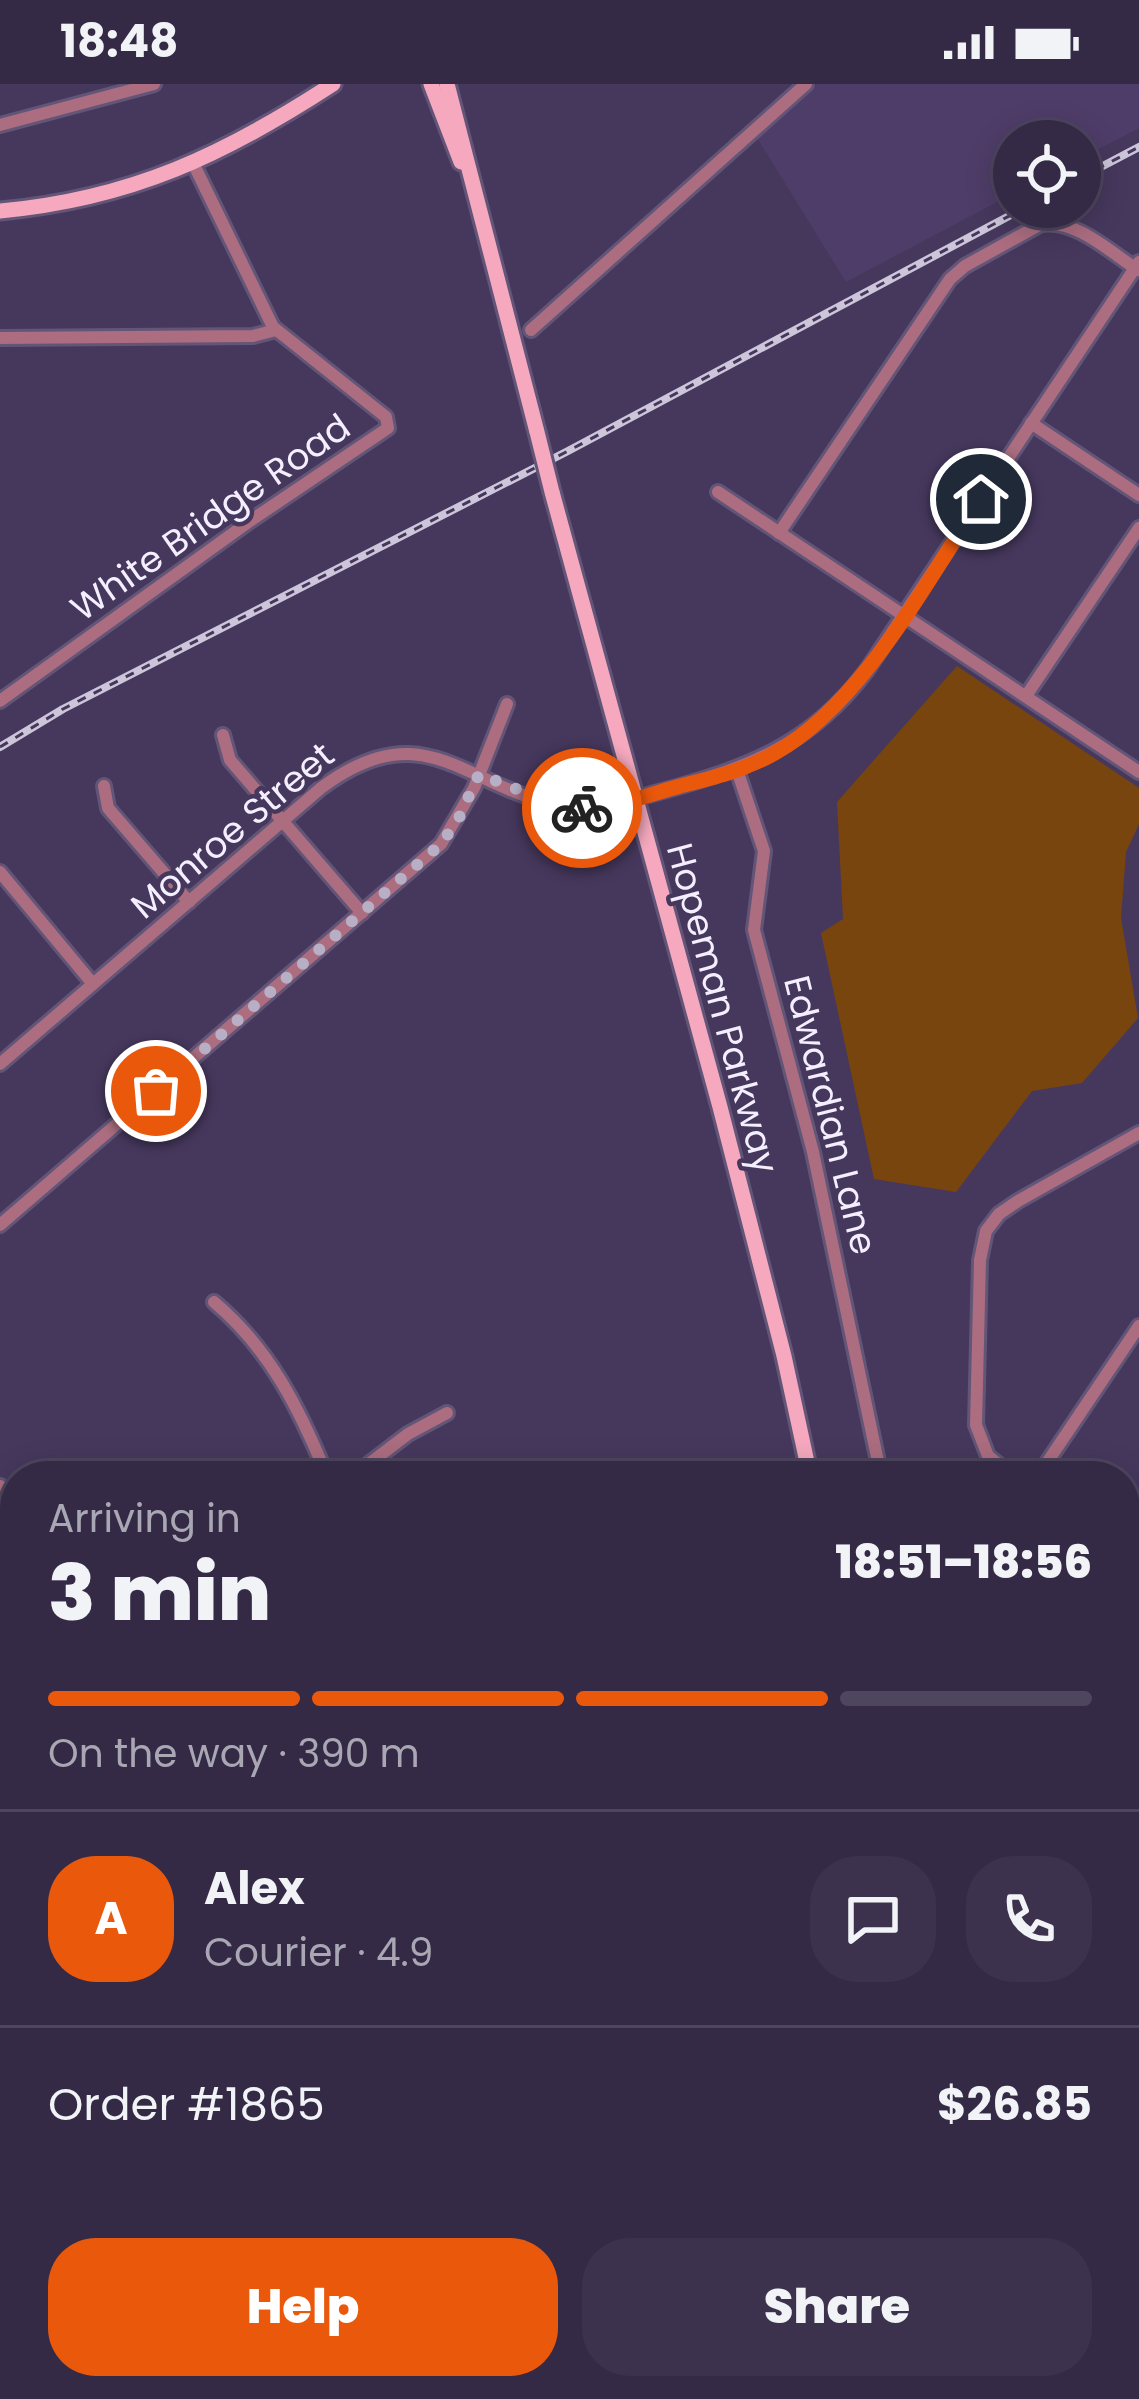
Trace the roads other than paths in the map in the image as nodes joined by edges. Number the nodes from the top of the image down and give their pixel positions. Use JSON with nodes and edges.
{"nodes":[{"id":1,"x":154,"y":84,"type":"edge"},
{"id":2,"x":333,"y":84,"type":"edge"},
{"id":3,"x":431,"y":84,"type":"edge"},
{"id":4,"x":447,"y":84,"type":"edge"},
{"id":5,"x":806,"y":84,"type":"edge"},
{"id":6,"x":97,"y":91,"type":"edge"},
{"id":7,"x":0,"y":124,"type":"edge"},
{"id":8,"x":194,"y":165,"type":"junction"},
{"id":9,"x":1,"y":206,"type":"edge"},
{"id":10,"x":481,"y":209,"type":"junction"},
{"id":11,"x":1138,"y":267,"type":"edge"},
{"id":12,"x":276,"y":330,"type":"junction"},
{"id":13,"x":531,"y":330,"type":"dead end"},
{"id":14,"x":0,"y":338,"type":"edge"},
{"id":15,"x":1031,"y":423,"type":"junction"},
{"id":16,"x":718,"y":492,"type":"dead end"},
{"id":17,"x":1139,"y":495,"type":"edge"},
{"id":18,"x":1139,"y":528,"type":"edge"},
{"id":19,"x":779,"y":533,"type":"junction"},
{"id":20,"x":903,"y":615,"type":"junction"},
{"id":21,"x":1026,"y":696,"type":"junction"},
{"id":22,"x":0,"y":701,"type":"edge"},
{"id":23,"x":507,"y":704,"type":"dead end"},
{"id":24,"x":223,"y":735,"type":"dead end"},
{"id":25,"x":737,"y":770,"type":"junction"},
{"id":26,"x":1139,"y":772,"type":"edge"},
{"id":27,"x":479,"y":774,"type":"junction"},
{"id":28,"x":104,"y":786,"type":"dead end"},
{"id":29,"x":635,"y":798,"type":"junction"},
{"id":30,"x":283,"y":821,"type":"junction"},
{"id":31,"x":0,"y":872,"type":"edge"},
{"id":32,"x":189,"y":902,"type":"junction"},
{"id":33,"x":362,"y":914,"type":"junction"},
{"id":34,"x":93,"y":984,"type":"junction"},
{"id":35,"x":0,"y":1063,"type":"edge"},
{"id":36,"x":1139,"y":1133,"type":"edge"},
{"id":37,"x":0,"y":1225,"type":"edge"},
{"id":38,"x":214,"y":1303,"type":"dead end"},
{"id":39,"x":1139,"y":1326,"type":"edge"},
{"id":40,"x":447,"y":1413,"type":"dead end"},
{"id":41,"x":320,"y":1461,"type":"edge"},
{"id":42,"x":373,"y":1461,"type":"edge"},
{"id":43,"x":808,"y":1461,"type":"edge"},
{"id":44,"x":878,"y":1461,"type":"edge"},
{"id":45,"x":994,"y":1461,"type":"edge"},
{"id":46,"x":1048,"y":1461,"type":"edge"}],
"edges":[{"from":1,"to":6,"type":"street"},
{"from":2,"to":8,"type":"main road"},
{"from":3,"to":10,"type":"main road","name":"Hopeman Parkway"},
{"from":4,"to":10,"type":"main road","name":"Hopeman Parkway"},
{"from":5,"to":13,"type":"street"},
{"from":6,"to":7,"type":"street"},
{"from":8,"to":9,"type":"main road"},
{"from":8,"to":12,"type":"street"},
{"from":10,"to":29,"type":"main road","name":"Hopeman Parkway","bridge":true},
{"from":11,"to":15,"type":"street","name":"Monroe Street"},
{"from":11,"to":19,"type":"street"},
{"from":12,"to":14,"type":"street"},
{"from":12,"to":22,"type":"street","name":"White Bridge Road"},
{"from":15,"to":17,"type":"street"},
{"from":15,"to":20,"type":"street","name":"Monroe Street"},
{"from":16,"to":19,"type":"street"},
{"from":18,"to":21,"type":"street"},
{"from":19,"to":20,"type":"street"},
{"from":20,"to":21,"type":"street"},
{"from":20,"to":25,"type":"street","name":"Monroe Street"},
{"from":21,"to":26,"type":"street"},
{"from":23,"to":27,"type":"street"},
{"from":24,"to":30,"type":"street"},
{"from":25,"to":29,"type":"street","name":"Monroe Street"},
{"from":25,"to":44,"type":"street","name":"Edwardian Lane"},
{"from":27,"to":29,"type":"street","name":"Monroe Street"},
{"from":27,"to":30,"type":"street","name":"Monroe Street"},
{"from":27,"to":33,"type":"street"},
{"from":28,"to":32,"type":"street"},
{"from":29,"to":43,"type":"main road","name":"Hopeman Parkway"},
{"from":30,"to":32,"type":"street","name":"Monroe Street"},
{"from":30,"to":33,"type":"street"},
{"from":31,"to":34,"type":"street"},
{"from":32,"to":34,"type":"street","name":"Monroe Street"},
{"from":33,"to":37,"type":"street"},
{"from":34,"to":35,"type":"street","name":"Monroe Street"},
{"from":36,"to":45,"type":"street"},
{"from":38,"to":41,"type":"street"},
{"from":39,"to":46,"type":"street"},
{"from":40,"to":42,"type":"street"}]}
